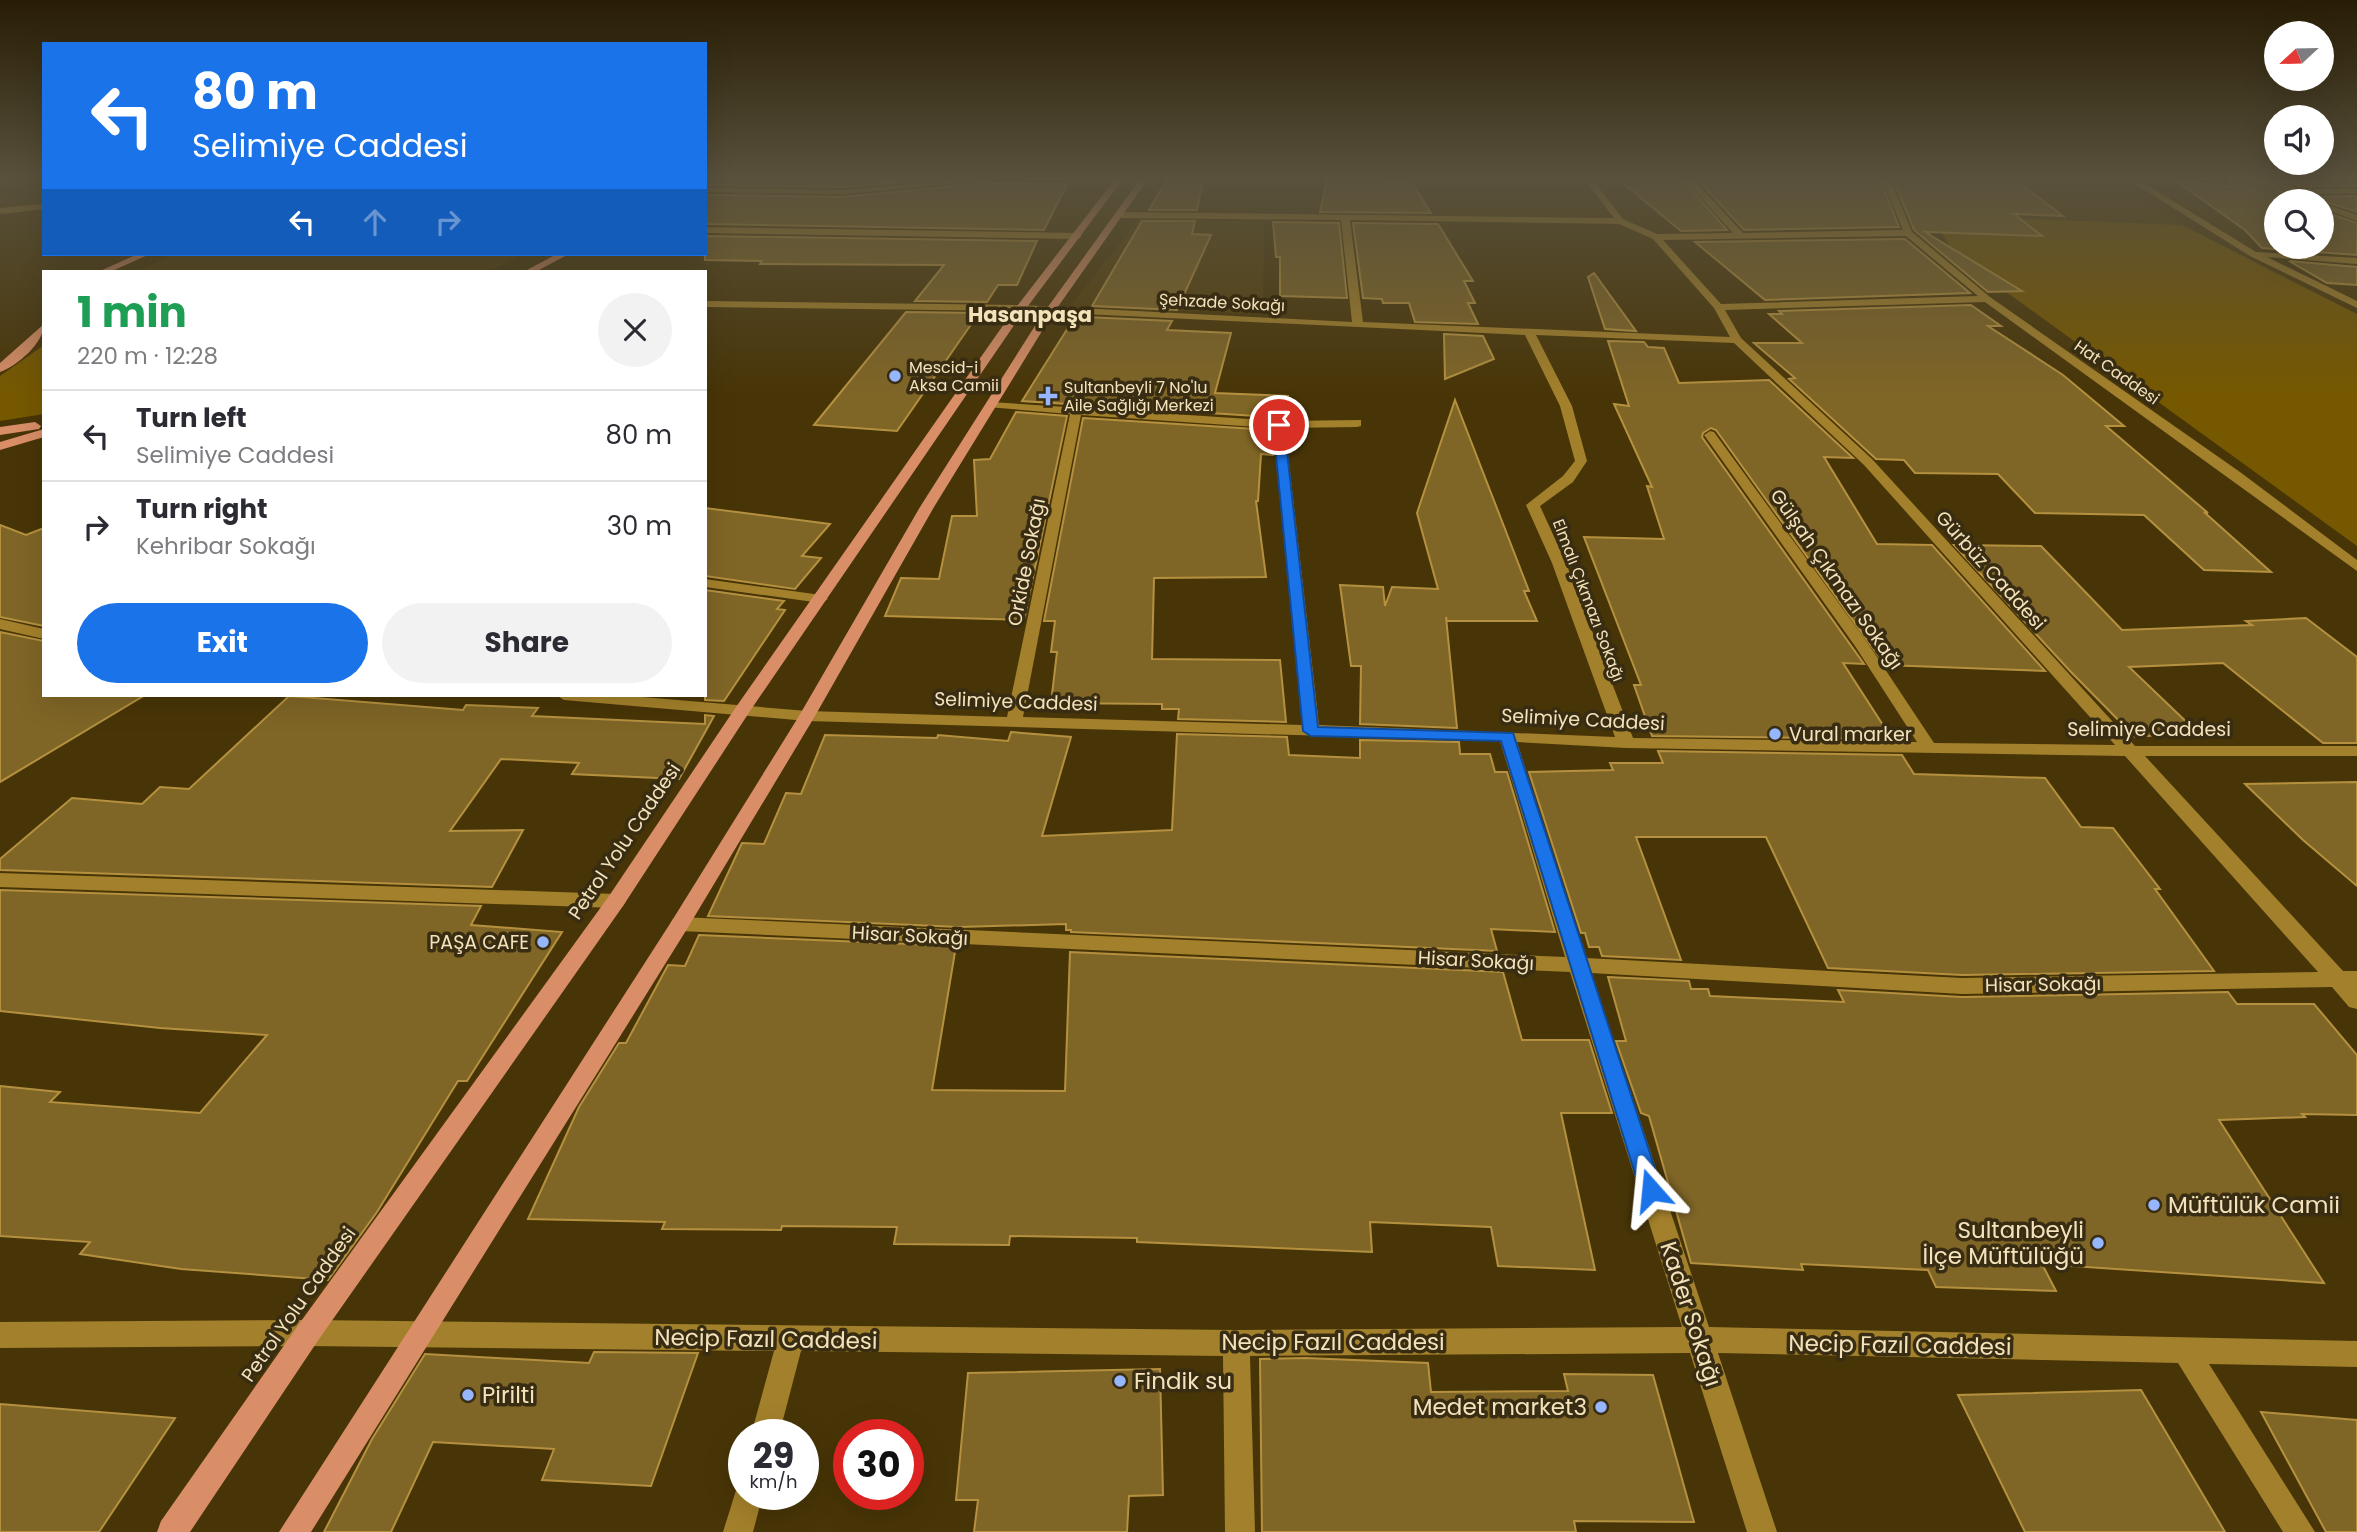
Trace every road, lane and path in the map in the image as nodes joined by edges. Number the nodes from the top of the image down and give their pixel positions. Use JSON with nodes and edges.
{"nodes":[{"id":1,"x":1067,"y":250,"type":"edge"},
{"id":2,"x":1094,"y":250,"type":"edge"},
{"id":3,"x":1349,"y":250,"type":"edge"},
{"id":4,"x":1668,"y":250,"type":"edge"},
{"id":5,"x":1929,"y":250,"type":"edge"},
{"id":6,"x":2246,"y":250,"type":"edge"},
{"id":7,"x":2252,"y":254,"type":"junction"},
{"id":8,"x":140,"y":256,"type":"edge"},
{"id":9,"x":141,"y":256,"type":"edge"},
{"id":10,"x":560,"y":256,"type":"edge"},
{"id":11,"x":2357,"y":261,"type":"edge"},
{"id":12,"x":107,"y":270,"type":"edge"},
{"id":13,"x":117,"y":270,"type":"edge"},
{"id":14,"x":532,"y":270,"type":"edge"},
{"id":15,"x":1987,"y":299,"type":"junction"},
{"id":16,"x":707,"y":304,"type":"edge"},
{"id":17,"x":2357,"y":305,"type":"edge"},
{"id":18,"x":1718,"y":307,"type":"junction"},
{"id":19,"x":1021,"y":308,"type":"junction"},
{"id":20,"x":1052,"y":309,"type":"junction"},
{"id":21,"x":1358,"y":325,"type":"junction"},
{"id":22,"x":42,"y":329,"type":"edge"},
{"id":23,"x":1529,"y":332,"type":"junction"},
{"id":24,"x":1737,"y":340,"type":"junction"},
{"id":25,"x":31,"y":342,"type":"junction"},
{"id":26,"x":0,"y":356,"type":"edge"},
{"id":27,"x":0,"y":369,"type":"edge"},
{"id":28,"x":991,"y":405,"type":"junction"},
{"id":29,"x":1076,"y":411,"type":"junction"},
{"id":30,"x":1357,"y":423,"type":"dead end"},
{"id":31,"x":42,"y":424,"type":"edge"},
{"id":32,"x":1279,"y":425,"type":"junction"},
{"id":33,"x":0,"y":431,"type":"edge"},
{"id":34,"x":42,"y":434,"type":"edge"},
{"id":35,"x":1710,"y":435,"type":"dead end"},
{"id":36,"x":0,"y":446,"type":"edge"},
{"id":37,"x":2357,"y":567,"type":"edge"},
{"id":38,"x":707,"y":583,"type":"edge"},
{"id":39,"x":821,"y":599,"type":"junction"},
{"id":40,"x":0,"y":624,"type":"edge"},
{"id":41,"x":42,"y":634,"type":"edge"},
{"id":42,"x":587,"y":697,"type":"edge"},
{"id":43,"x":742,"y":711,"type":"junction"},
{"id":44,"x":807,"y":716,"type":"junction"},
{"id":45,"x":1014,"y":721,"type":"junction"},
{"id":46,"x":1311,"y":731,"type":"junction"},
{"id":47,"x":1507,"y":736,"type":"junction"},
{"id":48,"x":1626,"y":743,"type":"junction"},
{"id":49,"x":1929,"y":748,"type":"junction"},
{"id":50,"x":2129,"y":751,"type":"junction"},
{"id":51,"x":2357,"y":751,"type":"edge"},
{"id":52,"x":0,"y":880,"type":"edge"},
{"id":53,"x":616,"y":901,"type":"junction"},
{"id":54,"x":680,"y":925,"type":"junction"},
{"id":55,"x":1578,"y":965,"type":"junction"},
{"id":56,"x":2336,"y":979,"type":"junction"},
{"id":57,"x":2357,"y":979,"type":"edge"},
{"id":58,"x":2357,"y":1001,"type":"edge"},
{"id":59,"x":308,"y":1333,"type":"junction"},
{"id":60,"x":417,"y":1334,"type":"junction"},
{"id":61,"x":0,"y":1335,"type":"edge"},
{"id":62,"x":791,"y":1339,"type":"junction"},
{"id":63,"x":1699,"y":1340,"type":"junction"},
{"id":64,"x":1236,"y":1343,"type":"junction"},
{"id":65,"x":2186,"y":1352,"type":"junction"},
{"id":66,"x":2357,"y":1354,"type":"edge"},
{"id":67,"x":769,"y":1419,"type":"edge"},
{"id":68,"x":744,"y":1510,"type":"edge"},
{"id":69,"x":172,"y":1532,"type":"edge"},
{"id":70,"x":294,"y":1532,"type":"edge"},
{"id":71,"x":738,"y":1532,"type":"edge"},
{"id":72,"x":1240,"y":1532,"type":"edge"},
{"id":73,"x":1762,"y":1532,"type":"edge"},
{"id":74,"x":2300,"y":1532,"type":"edge"}],
"edges":[{"from":1,"to":19,"type":"main road","name":"Petrol Yolu Caddesi"},
{"from":2,"to":20,"type":"main road"},
{"from":3,"to":21,"type":"street"},
{"from":4,"to":18,"type":"street","name":"Gürbüz Caddesi"},
{"from":5,"to":15,"type":"street","name":"Hat Caddesi"},
{"from":6,"to":7,"type":"street"},
{"from":7,"to":11,"type":"street"},
{"from":7,"to":17,"type":"street"},
{"from":8,"to":12,"type":"main road"},
{"from":9,"to":13,"type":"main road"},
{"from":10,"to":14,"type":"main road"},
{"from":15,"to":18,"type":"street"},
{"from":15,"to":37,"type":"street","name":"Hat Caddesi"},
{"from":16,"to":19,"type":"street","name":"Şehzade Sokağı"},
{"from":18,"to":24,"type":"street","name":"Gürbüz Caddesi"},
{"from":19,"to":20,"type":"street","name":"Şehzade Sokağı"},
{"from":19,"to":39,"type":"main road","name":"Petrol Yolu Caddesi"},
{"from":20,"to":21,"type":"street","name":"Şehzade Sokağı"},
{"from":20,"to":28,"type":"main road"},
{"from":21,"to":23,"type":"street","name":"Şehzade Sokağı"},
{"from":22,"to":25,"type":"main road"},
{"from":23,"to":24,"type":"street","name":"Şehzade Sokağı"},
{"from":23,"to":48,"type":"street","name":"Elmalı Çıkmazı Sokağı"},
{"from":24,"to":50,"type":"street","name":"Gürbüz Caddesi"},
{"from":25,"to":26,"type":"main road"},
{"from":25,"to":27,"type":"main road"},
{"from":28,"to":29,"type":"street"},
{"from":28,"to":44,"type":"main road"},
{"from":29,"to":32,"type":"street"},
{"from":29,"to":45,"type":"street","name":"Orkide Sokağı"},
{"from":30,"to":32,"type":"street"},
{"from":31,"to":33,"type":"main road"},
{"from":32,"to":46,"type":"street"},
{"from":34,"to":36,"type":"main road"},
{"from":35,"to":49,"type":"street","name":"Gülşah Çıkmazı Sokağı"},
{"from":38,"to":39,"type":"street"},
{"from":39,"to":43,"type":"main road","name":"Petrol Yolu Caddesi"},
{"from":40,"to":41,"type":"street"},
{"from":42,"to":43,"type":"street","name":"Selimiye Caddesi"},
{"from":43,"to":44,"type":"street","name":"Selimiye Caddesi"},
{"from":43,"to":53,"type":"main road","name":"Petrol Yolu Caddesi"},
{"from":44,"to":45,"type":"street","name":"Selimiye Caddesi"},
{"from":44,"to":54,"type":"main road"},
{"from":45,"to":46,"type":"street","name":"Selimiye Caddesi"},
{"from":46,"to":47,"type":"street","name":"Selimiye Caddesi"},
{"from":47,"to":48,"type":"street","name":"Selimiye Caddesi"},
{"from":47,"to":55,"type":"street","name":"Kader Sokağı"},
{"from":48,"to":49,"type":"street","name":"Selimiye Caddesi"},
{"from":49,"to":50,"type":"street","name":"Selimiye Caddesi"},
{"from":50,"to":51,"type":"street","name":"Selimiye Caddesi"},
{"from":50,"to":56,"type":"street","name":"Gürbüz Caddesi"},
{"from":52,"to":53,"type":"street"},
{"from":53,"to":59,"type":"main road","name":"Petrol Yolu Caddesi"},
{"from":54,"to":55,"type":"street","name":"Hisar Sokağı"},
{"from":54,"to":60,"type":"main road"},
{"from":55,"to":56,"type":"street","name":"Hisar Sokağı"},
{"from":55,"to":63,"type":"street","name":"Kader Sokağı"},
{"from":56,"to":57,"type":"street","name":"Hisar Sokağı"},
{"from":56,"to":58,"type":"street","name":"Gürbüz Caddesi"},
{"from":59,"to":60,"type":"street","name":"Necip Fazıl Caddesi"},
{"from":59,"to":61,"type":"street","name":"Necip Fazıl Caddesi"},
{"from":59,"to":69,"type":"main road","name":"Petrol Yolu Caddesi"},
{"from":60,"to":62,"type":"street","name":"Necip Fazıl Caddesi"},
{"from":60,"to":70,"type":"main road"},
{"from":62,"to":64,"type":"street","name":"Necip Fazıl Caddesi"},
{"from":62,"to":67,"type":"street"},
{"from":63,"to":64,"type":"street","name":"Necip Fazıl Caddesi"},
{"from":63,"to":65,"type":"street","name":"Necip Fazıl Caddesi"},
{"from":63,"to":73,"type":"street","name":"Kader Sokağı"},
{"from":64,"to":72,"type":"street"},
{"from":65,"to":66,"type":"street","name":"Necip Fazıl Caddesi"},
{"from":65,"to":74,"type":"street"},
{"from":68,"to":71,"type":"street"}]}
